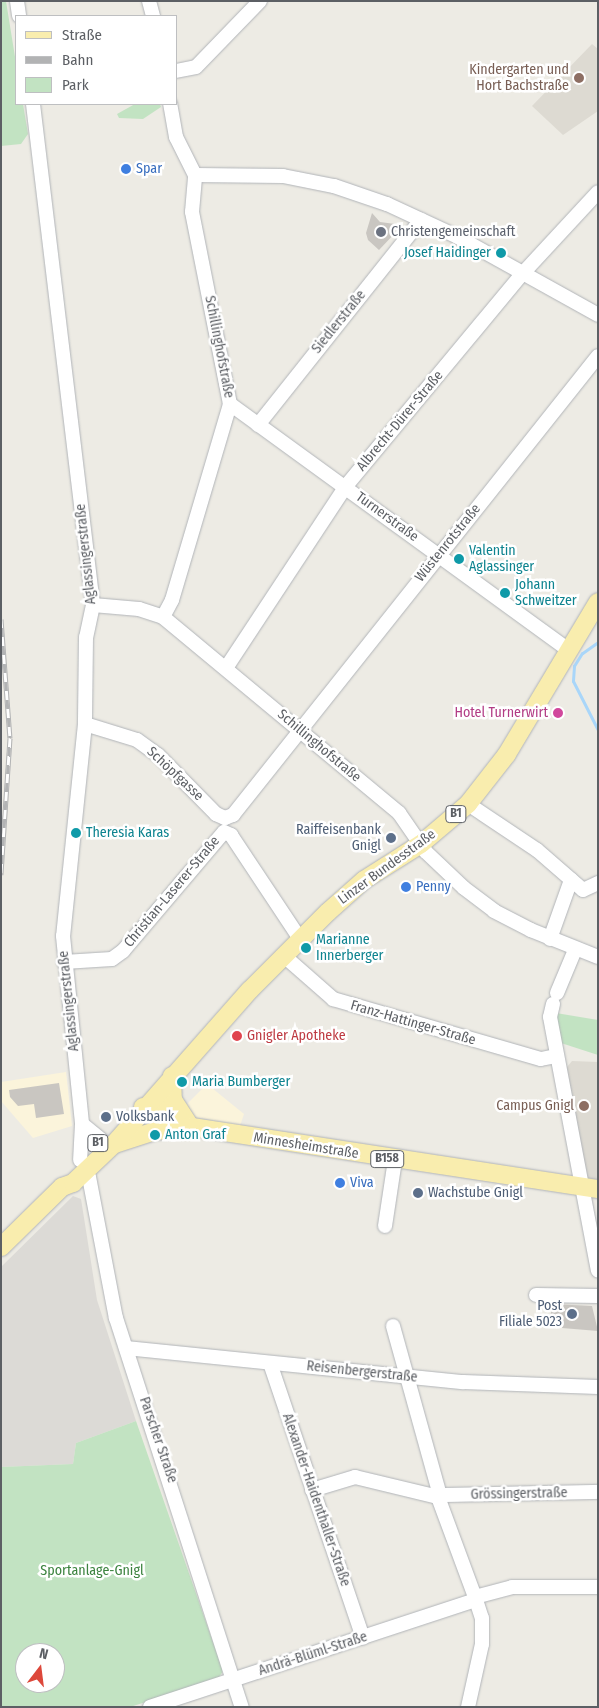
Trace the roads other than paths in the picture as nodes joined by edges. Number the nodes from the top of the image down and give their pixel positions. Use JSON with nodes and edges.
{"nodes":[{"id":1,"x":17,"y":1,"type":"edge"},
{"id":2,"x":149,"y":1,"type":"edge"},
{"id":3,"x":260,"y":1,"type":"edge"},
{"id":4,"x":19,"y":15,"type":"edge"},
{"id":5,"x":153,"y":15,"type":"edge"},
{"id":6,"x":178,"y":72,"type":"edge"},
{"id":7,"x":33,"y":105,"type":"edge"},
{"id":8,"x":170,"y":105,"type":"edge"},
{"id":9,"x":195,"y":175,"type":"junction"},
{"id":10,"x":598,"y":192,"type":"edge"},
{"id":11,"x":421,"y":220,"type":"junction"},
{"id":12,"x":523,"y":273,"type":"junction"},
{"id":13,"x":598,"y":315,"type":"edge"},
{"id":14,"x":598,"y":356,"type":"edge"},
{"id":15,"x":230,"y":404,"type":"junction"},
{"id":16,"x":258,"y":425,"type":"junction"},
{"id":17,"x":346,"y":486,"type":"junction"},
{"id":18,"x":439,"y":554,"type":"junction"},
{"id":19,"x":598,"y":602,"type":"edge"},
{"id":20,"x":93,"y":606,"type":"junction"},
{"id":21,"x":163,"y":617,"type":"junction"},
{"id":22,"x":568,"y":649,"type":"junction"},
{"id":23,"x":226,"y":668,"type":"junction"},
{"id":24,"x":85,"y":724,"type":"junction"},
{"id":25,"x":298,"y":730,"type":"junction"},
{"id":26,"x":468,"y":804,"type":"junction"},
{"id":27,"x":421,"y":844,"type":"junction"},
{"id":28,"x":571,"y":880,"type":"junction"},
{"id":29,"x":598,"y":883,"type":"edge"},
{"id":30,"x":550,"y":938,"type":"junction"},
{"id":31,"x":300,"y":939,"type":"junction"},
{"id":32,"x":575,"y":950,"type":"junction"},
{"id":33,"x":283,"y":955,"type":"junction"},
{"id":34,"x":598,"y":957,"type":"edge"},
{"id":35,"x":64,"y":962,"type":"junction"},
{"id":36,"x":557,"y":1056,"type":"junction"},
{"id":37,"x":172,"y":1076,"type":"junction"},
{"id":38,"x":143,"y":1107,"type":"junction"},
{"id":39,"x":82,"y":1124,"type":"junction"},
{"id":40,"x":192,"y":1127,"type":"junction"},
{"id":41,"x":155,"y":1131,"type":"junction"},
{"id":42,"x":108,"y":1142,"type":"junction"},
{"id":43,"x":395,"y":1160,"type":"junction"},
{"id":44,"x":82,"y":1167,"type":"junction"},
{"id":45,"x":590,"y":1188,"type":"edge"},
{"id":46,"x":385,"y":1226,"type":"dead end"},
{"id":47,"x":1,"y":1248,"type":"edge"},
{"id":48,"x":598,"y":1271,"type":"edge"},
{"id":49,"x":536,"y":1295,"type":"dead end"},
{"id":50,"x":598,"y":1296,"type":"edge"},
{"id":51,"x":393,"y":1326,"type":"dead end"},
{"id":52,"x":126,"y":1348,"type":"junction"},
{"id":53,"x":270,"y":1363,"type":"junction"},
{"id":54,"x":404,"y":1377,"type":"junction"},
{"id":55,"x":598,"y":1387,"type":"edge"},
{"id":56,"x":312,"y":1490,"type":"junction"},
{"id":57,"x":598,"y":1492,"type":"edge"},
{"id":58,"x":598,"y":1587,"type":"edge"},
{"id":59,"x":475,"y":1599,"type":"junction"},
{"id":60,"x":363,"y":1638,"type":"junction"},
{"id":61,"x":234,"y":1680,"type":"junction"},
{"id":62,"x":150,"y":1707,"type":"edge"},
{"id":63,"x":242,"y":1707,"type":"edge"},
{"id":64,"x":468,"y":1707,"type":"edge"}],
"edges":[{"from":1,"to":4,"type":"street"},
{"from":2,"to":5,"type":"street"},
{"from":3,"to":6,"type":"street"},
{"from":7,"to":20,"type":"street","name":"Aglassingerstraße"},
{"from":8,"to":9,"type":"street"},
{"from":9,"to":11,"type":"street"},
{"from":9,"to":15,"type":"street","name":"Schillinghofstraße"},
{"from":10,"to":12,"type":"street","name":"Albrecht-Dürer-Straße"},
{"from":11,"to":12,"type":"street"},
{"from":11,"to":16,"type":"street","name":"Siedlerstraße"},
{"from":12,"to":13,"type":"street"},
{"from":12,"to":17,"type":"street","name":"Albrecht-Dürer-Straße"},
{"from":14,"to":18,"type":"street","name":"Wüstenrotstraße"},
{"from":15,"to":16,"type":"street","name":"Turnerstraße"},
{"from":15,"to":21,"type":"street","name":"Schillinghofstraße"},
{"from":16,"to":17,"type":"street","name":"Turnerstraße"},
{"from":17,"to":18,"type":"street","name":"Turnerstraße"},
{"from":17,"to":23,"type":"street","name":"Albrecht-Dürer-Straße"},
{"from":18,"to":22,"type":"street","name":"Turnerstraße"},
{"from":18,"to":25,"type":"street","name":"Wüstenrotstraße"},
{"from":19,"to":22,"type":"main road","name":"Linzer Bundesstraße","number":"B1"},
{"from":20,"to":21,"type":"street","name":"Schillinghofstraße"},
{"from":20,"to":24,"type":"street","name":"Aglassingerstraße"},
{"from":21,"to":23,"type":"street","name":"Schillinghofstraße"},
{"from":22,"to":26,"type":"main road","name":"Linzer Bundesstraße","number":"B1"},
{"from":23,"to":25,"type":"street","name":"Schillinghofstraße"},
{"from":24,"to":25,"type":"street","name":"Schöpfgasse"},
{"from":24,"to":35,"type":"street","name":"Aglassingerstraße"},
{"from":25,"to":27,"type":"street","name":"Schillinghofstraße"},
{"from":26,"to":27,"type":"main road","name":"Linzer Bundesstraße","number":"B1"},
{"from":26,"to":28,"type":"street"},
{"from":27,"to":30,"type":"street","name":"Schillinghofstraße"},
{"from":27,"to":31,"type":"main road","name":"Linzer Bundesstraße","number":"B1"},
{"from":28,"to":29,"type":"street"},
{"from":28,"to":30,"type":"street"},
{"from":30,"to":32,"type":"street","name":"Schillinghofstraße"},
{"from":31,"to":33,"type":"main road","name":"Linzer Bundesstraße","number":"B1"},
{"from":31,"to":35,"type":"street","name":"Christian-Laserer-Straße"},
{"from":32,"to":34,"type":"street","name":"Schillinghofstraße"},
{"from":32,"to":36,"type":"street"},
{"from":33,"to":36,"type":"street","name":"Franz-Hattinger-Straße"},
{"from":33,"to":37,"type":"main road","name":"Linzer Bundesstraße","number":"B1"},
{"from":35,"to":39,"type":"street","name":"Aglassingerstraße"},
{"from":36,"to":45,"type":"street"},
{"from":37,"to":38,"type":"main road","name":"Linzer Bundesstraße","number":"B1"},
{"from":37,"to":40,"type":"main road"},
{"from":38,"to":40,"type":"main road","name":"Minnesheimstraße","number":"B158"},
{"from":38,"to":41,"type":"main road"},
{"from":38,"to":42,"type":"main road","name":"Linzer Bundesstraße","number":"B1"},
{"from":39,"to":42,"type":"street"},
{"from":39,"to":44,"type":"street","name":"Aglassingerstraße"},
{"from":40,"to":41,"type":"main road","name":"Minnesheimstraße","number":"B158"},
{"from":40,"to":43,"type":"main road","name":"Minnesheimstraße","number":"B158"},
{"from":41,"to":42,"type":"main road","name":"Minnesheimstraße","number":"B158"},
{"from":42,"to":44,"type":"main road","name":"Linzer Bundesstraße","number":"B1"},
{"from":43,"to":45,"type":"main road","name":"Minnesheimstraße","number":"B158"},
{"from":43,"to":46,"type":"street"},
{"from":44,"to":47,"type":"main road","name":"Linzer Bundesstraße","number":"B1"},
{"from":44,"to":52,"type":"street","name":"Parscher Straße"},
{"from":45,"to":48,"type":"street"},
{"from":49,"to":50,"type":"street"},
{"from":51,"to":54,"type":"street"},
{"from":52,"to":53,"type":"street","name":"Reisenbergerstraße"},
{"from":52,"to":61,"type":"street","name":"Parscher Straße"},
{"from":53,"to":54,"type":"street","name":"Reisenbergerstraße"},
{"from":53,"to":56,"type":"street","name":"Alexander-Haidenthaller-Straße"},
{"from":54,"to":55,"type":"street","name":"Reisenbergerstraße"},
{"from":54,"to":57,"type":"street","name":"Grössingerstraße"},
{"from":56,"to":59,"type":"street"},
{"from":56,"to":60,"type":"street","name":"Alexander-Haidenthaller-Straße"},
{"from":58,"to":59,"type":"street","name":"Andrä-Blüml-Straße"},
{"from":59,"to":60,"type":"street","name":"Andrä-Blüml-Straße"},
{"from":59,"to":64,"type":"street"},
{"from":60,"to":61,"type":"street","name":"Andrä-Blüml-Straße"},
{"from":61,"to":62,"type":"street","name":"Andrä-Blüml-Straße"},
{"from":61,"to":63,"type":"street","name":"Parscher Straße"}]}
